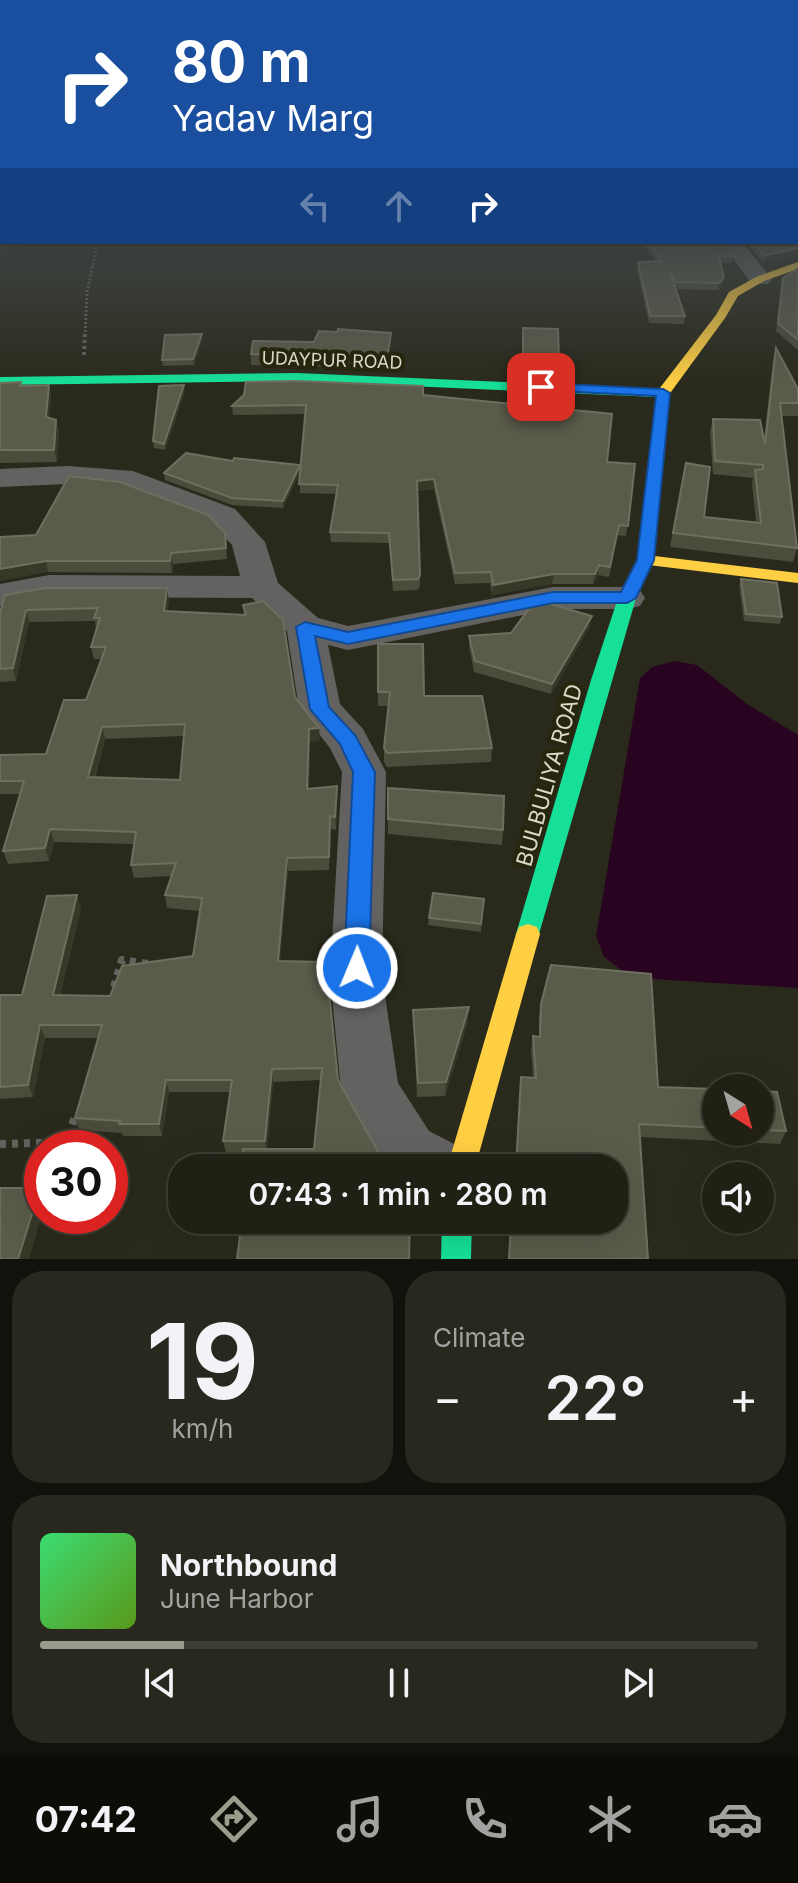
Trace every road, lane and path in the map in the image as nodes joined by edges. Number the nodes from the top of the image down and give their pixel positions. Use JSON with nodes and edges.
{"nodes":[{"id":1,"x":92,"y":268,"type":"edge"},
{"id":2,"x":751,"y":268,"type":"edge"},
{"id":3,"x":791,"y":268,"type":"edge"},
{"id":4,"x":760,"y":279,"type":"junction"},
{"id":5,"x":85,"y":380,"type":"junction"},
{"id":6,"x":0,"y":381,"type":"edge"},
{"id":7,"x":663,"y":393,"type":"junction"},
{"id":8,"x":0,"y":478,"type":"edge"},
{"id":9,"x":646,"y":560,"type":"junction"},
{"id":10,"x":798,"y":578,"type":"edge"},
{"id":11,"x":261,"y":587,"type":"junction"},
{"id":12,"x":0,"y":595,"type":"edge"},
{"id":13,"x":627,"y":598,"type":"junction"},
{"id":14,"x":305,"y":627,"type":"junction"},
{"id":15,"x":159,"y":965,"type":"edge"},
{"id":16,"x":109,"y":1003,"type":"edge"},
{"id":17,"x":80,"y":1102,"type":"edge"},
{"id":18,"x":0,"y":1144,"type":"edge"},
{"id":19,"x":412,"y":1154,"type":"edge"},
{"id":20,"x":465,"y":1154,"type":"edge"},
{"id":21,"x":457,"y":1234,"type":"edge"},
{"id":22,"x":456,"y":1259,"type":"edge"}],
"edges":[{"from":1,"to":5,"type":"path"},
{"from":2,"to":4,"type":"street"},
{"from":3,"to":4,"type":"main road"},
{"from":4,"to":7,"type":"main road"},
{"from":5,"to":6,"type":"main road","name":"UDAYPUR ROAD"},
{"from":5,"to":7,"type":"main road","name":"UDAYPUR ROAD"},
{"from":7,"to":9,"type":"main road","name":"BULBULIYA ROAD"},
{"from":8,"to":11,"type":"street"},
{"from":9,"to":10,"type":"main road"},
{"from":9,"to":13,"type":"main road","name":"BULBULIYA ROAD"},
{"from":11,"to":12,"type":"street"},
{"from":11,"to":14,"type":"street"},
{"from":13,"to":14,"type":"street"},
{"from":13,"to":20,"type":"main road","name":"BULBULIYA ROAD"},
{"from":14,"to":19,"type":"street"},
{"from":15,"to":16,"type":"path"},
{"from":17,"to":18,"type":"path"},
{"from":21,"to":22,"type":"main road"}]}
